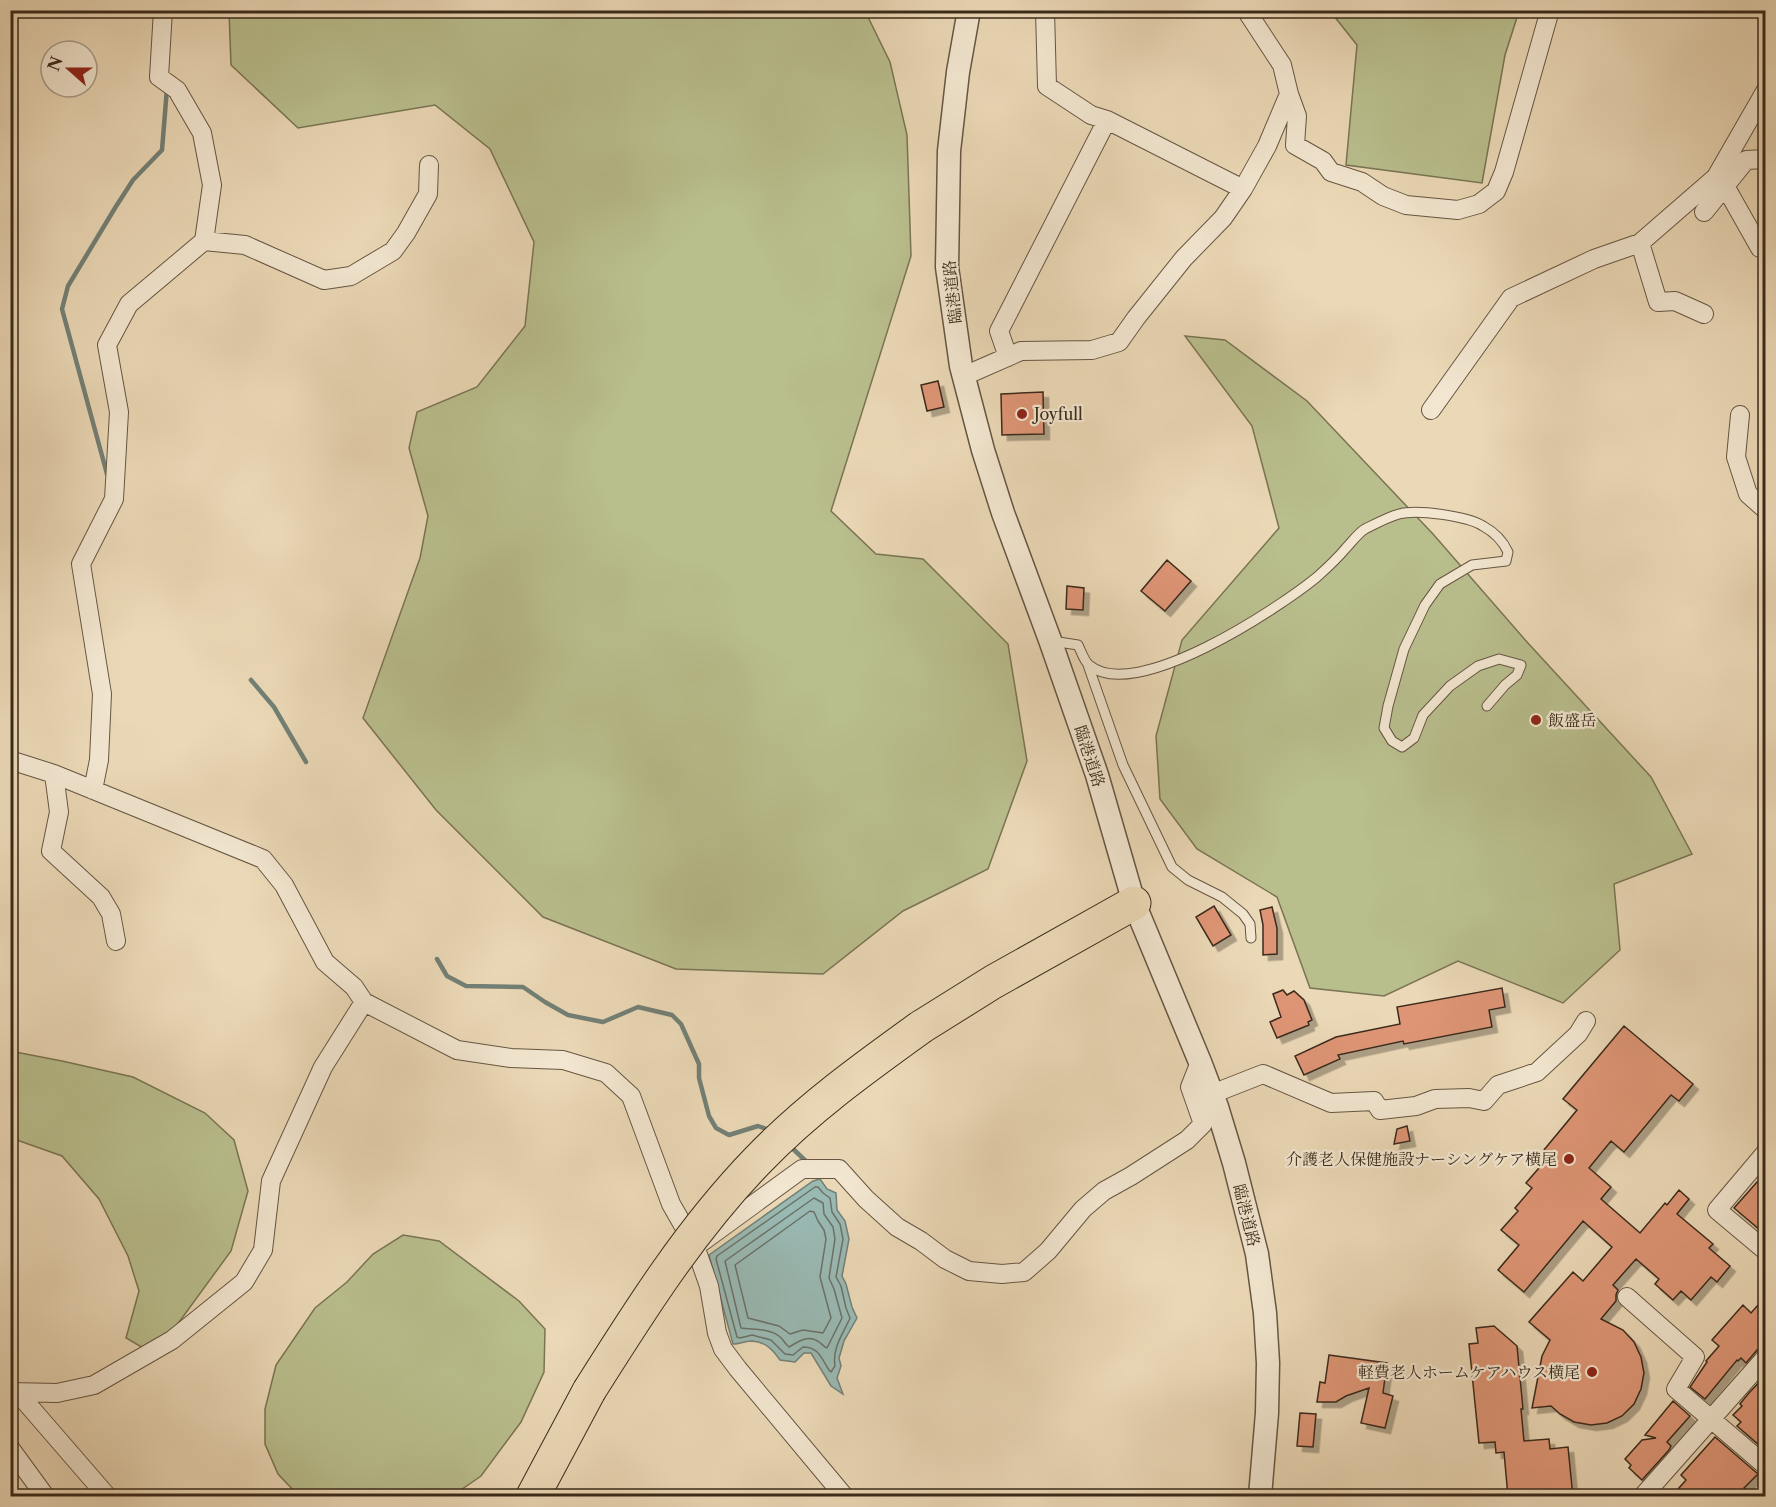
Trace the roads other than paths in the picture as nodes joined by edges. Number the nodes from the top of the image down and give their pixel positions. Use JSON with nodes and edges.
{"nodes":[{"id":1,"x":163,"y":10,"type":"edge"},
{"id":2,"x":969,"y":10,"type":"edge"},
{"id":3,"x":1046,"y":10,"type":"edge"},
{"id":4,"x":1246,"y":10,"type":"edge"},
{"id":5,"x":1550,"y":10,"type":"edge"},
{"id":6,"x":1766,"y":90,"type":"edge"},
{"id":7,"x":1289,"y":94,"type":"junction"},
{"id":8,"x":1107,"y":120,"type":"junction"},
{"id":9,"x":1766,"y":159,"type":"edge"},
{"id":10,"x":429,"y":165,"type":"dead end"},
{"id":11,"x":1725,"y":186,"type":"junction"},
{"id":12,"x":1244,"y":189,"type":"junction"},
{"id":13,"x":1704,"y":212,"type":"dead end"},
{"id":14,"x":204,"y":241,"type":"junction"},
{"id":15,"x":1640,"y":243,"type":"junction"},
{"id":16,"x":1760,"y":248,"type":"dead end"},
{"id":17,"x":1704,"y":314,"type":"dead end"},
{"id":18,"x":1008,"y":357,"type":"junction"},
{"id":19,"x":964,"y":376,"type":"junction"},
{"id":20,"x":1431,"y":410,"type":"dead end"},
{"id":21,"x":1740,"y":415,"type":"dead end"},
{"id":22,"x":1766,"y":510,"type":"edge"},
{"id":23,"x":1050,"y":640,"type":"junction"},
{"id":24,"x":1088,"y":665,"type":"junction"},
{"id":25,"x":1487,"y":706,"type":"dead end"},
{"id":26,"x":10,"y":760,"type":"edge"},
{"id":27,"x":54,"y":774,"type":"junction"},
{"id":28,"x":93,"y":790,"type":"junction"},
{"id":29,"x":1134,"y":903,"type":"junction"},
{"id":30,"x":1251,"y":938,"type":"dead end"},
{"id":31,"x":116,"y":941,"type":"dead end"},
{"id":32,"x":364,"y":1002,"type":"junction"},
{"id":33,"x":1586,"y":1021,"type":"dead end"},
{"id":34,"x":1200,"y":1062,"type":"junction"},
{"id":35,"x":1212,"y":1094,"type":"junction"},
{"id":36,"x":1766,"y":1152,"type":"edge"},
{"id":37,"x":695,"y":1246,"type":"junction"},
{"id":38,"x":1766,"y":1251,"type":"edge"},
{"id":39,"x":1627,"y":1297,"type":"dead end"},
{"id":40,"x":1766,"y":1358,"type":"edge"},
{"id":41,"x":14,"y":1392,"type":"edge"},
{"id":42,"x":1712,"y":1420,"type":"junction"},
{"id":43,"x":10,"y":1448,"type":"edge"},
{"id":44,"x":1766,"y":1466,"type":"edge"},
{"id":45,"x":45,"y":1497,"type":"edge"},
{"id":46,"x":107,"y":1497,"type":"edge"},
{"id":47,"x":533,"y":1497,"type":"edge"},
{"id":48,"x":844,"y":1497,"type":"edge"},
{"id":49,"x":1260,"y":1497,"type":"edge"},
{"id":50,"x":1643,"y":1497,"type":"edge"}],
"edges":[{"from":1,"to":14,"type":"street"},
{"from":2,"to":19,"type":"street","name":"臨港道路"},
{"from":3,"to":8,"type":"street"},
{"from":4,"to":7,"type":"street"},
{"from":5,"to":7,"type":"street"},
{"from":6,"to":15,"type":"street"},
{"from":7,"to":12,"type":"street"},
{"from":8,"to":12,"type":"street"},
{"from":8,"to":18,"type":"street"},
{"from":9,"to":11,"type":"street"},
{"from":10,"to":14,"type":"street"},
{"from":11,"to":13,"type":"street"},
{"from":11,"to":16,"type":"street"},
{"from":12,"to":18,"type":"street"},
{"from":14,"to":28,"type":"street"},
{"from":15,"to":17,"type":"street"},
{"from":15,"to":20,"type":"street"},
{"from":18,"to":19,"type":"street"},
{"from":19,"to":23,"type":"street","name":"臨港道路"},
{"from":21,"to":22,"type":"street"},
{"from":23,"to":24,"type":"lane"},
{"from":23,"to":29,"type":"street","name":"臨港道路"},
{"from":24,"to":25,"type":"lane"},
{"from":24,"to":30,"type":"lane"},
{"from":26,"to":27,"type":"street"},
{"from":27,"to":28,"type":"street"},
{"from":27,"to":31,"type":"street"},
{"from":28,"to":32,"type":"street"},
{"from":29,"to":34,"type":"street","name":"臨港道路"},
{"from":29,"to":47,"type":"highway","bridge":true},
{"from":32,"to":37,"type":"street"},
{"from":32,"to":41,"type":"street"},
{"from":33,"to":35,"type":"street"},
{"from":34,"to":35,"type":"street","name":"臨港道路"},
{"from":34,"to":37,"type":"street"},
{"from":35,"to":49,"type":"street","name":"臨港道路"},
{"from":36,"to":38,"type":"street"},
{"from":37,"to":48,"type":"street"},
{"from":39,"to":42,"type":"street"},
{"from":40,"to":42,"type":"street"},
{"from":41,"to":46,"type":"street"},
{"from":42,"to":44,"type":"street"},
{"from":42,"to":50,"type":"street"},
{"from":43,"to":45,"type":"street"}]}
